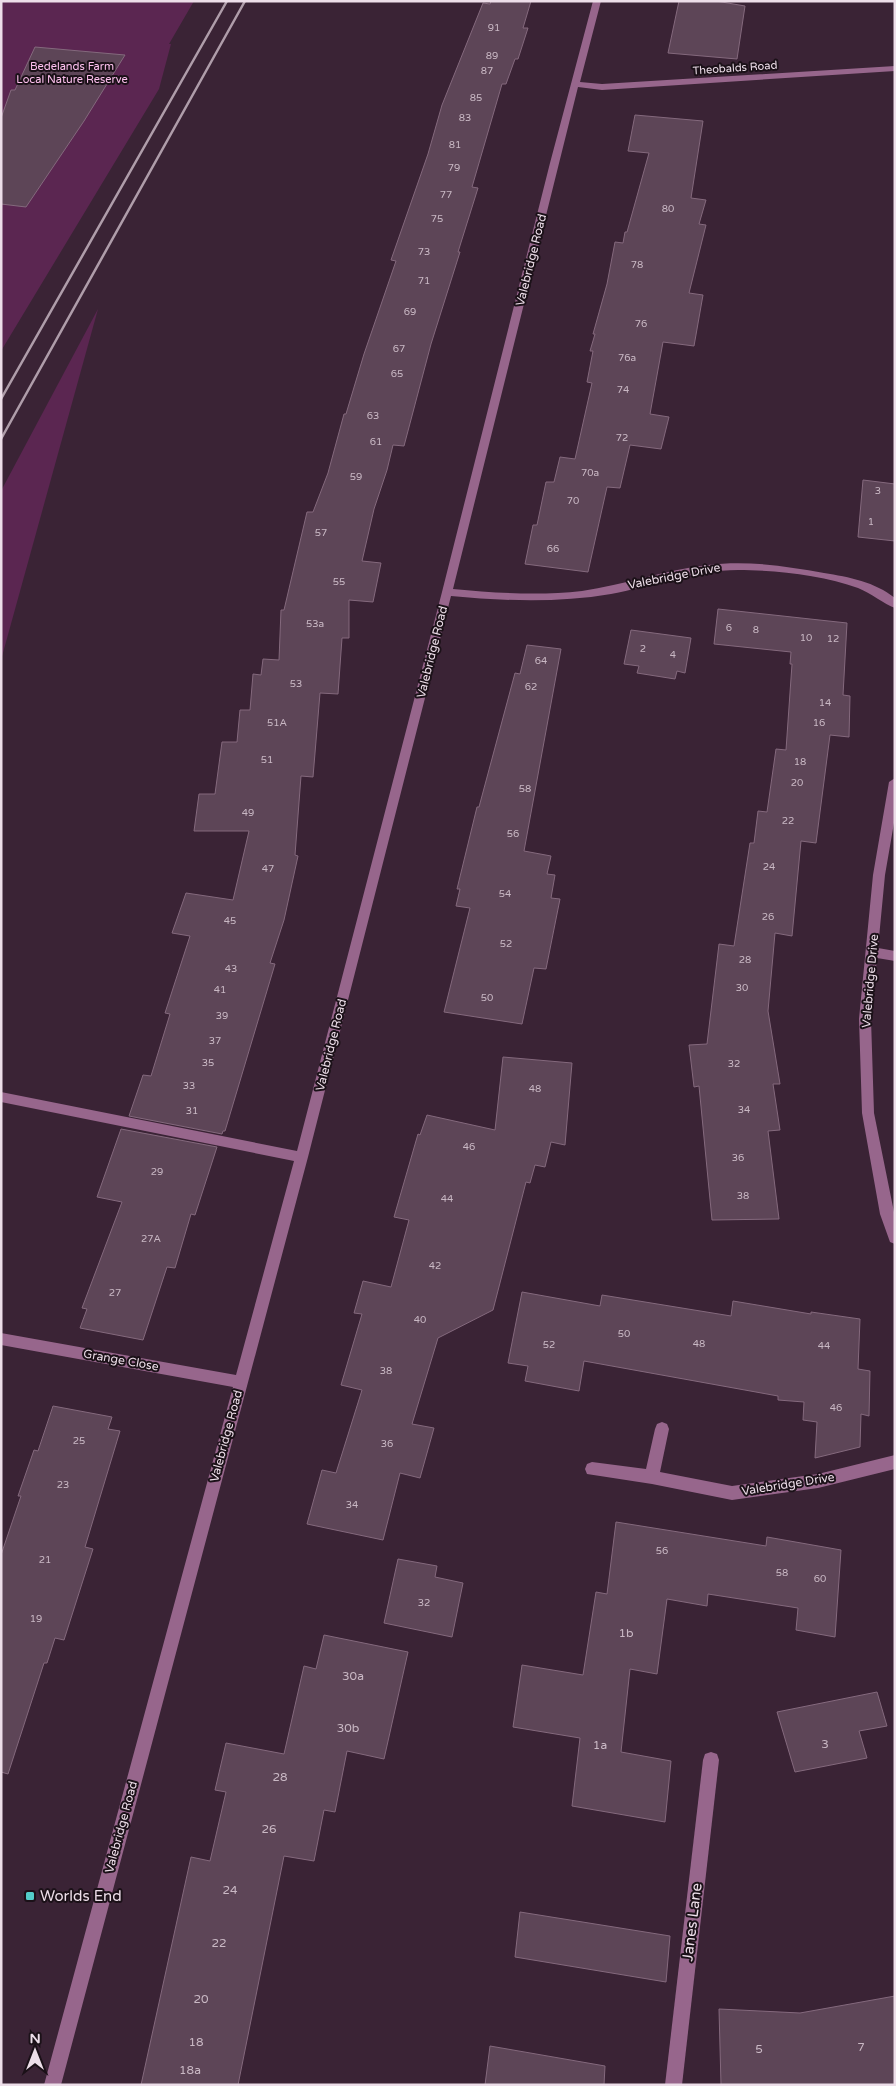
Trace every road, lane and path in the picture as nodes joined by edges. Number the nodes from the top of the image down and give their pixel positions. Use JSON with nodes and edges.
{"nodes":[{"id":1,"x":597,"y":1,"type":"edge"},
{"id":2,"x":895,"y":68,"type":"edge"},
{"id":3,"x":576,"y":84,"type":"junction"},
{"id":4,"x":447,"y":592,"type":"junction"},
{"id":5,"x":892,"y":598,"type":"edge"},
{"id":6,"x":895,"y":782,"type":"edge"},
{"id":7,"x":873,"y":952,"type":"junction"},
{"id":8,"x":895,"y":956,"type":"edge"},
{"id":9,"x":1,"y":1098,"type":"edge"},
{"id":10,"x":302,"y":1157,"type":"junction"},
{"id":11,"x":895,"y":1238,"type":"edge"},
{"id":12,"x":1,"y":1339,"type":"edge"},
{"id":13,"x":240,"y":1382,"type":"junction"},
{"id":14,"x":662,"y":1429,"type":"dead end"},
{"id":15,"x":895,"y":1462,"type":"edge"},
{"id":16,"x":592,"y":1469,"type":"dead end"},
{"id":17,"x":652,"y":1477,"type":"junction"},
{"id":18,"x":711,"y":1760,"type":"dead end"},
{"id":19,"x":52,"y":2085,"type":"edge"},
{"id":20,"x":673,"y":2085,"type":"edge"}],
"edges":[{"from":1,"to":3,"type":"street","name":"Valebridge Road"},
{"from":2,"to":3,"type":"street","name":"Theobalds Road"},
{"from":3,"to":4,"type":"street","name":"Valebridge Road"},
{"from":4,"to":5,"type":"street","name":"Valebridge Drive"},
{"from":4,"to":10,"type":"street","name":"Valebridge Road"},
{"from":6,"to":7,"type":"street","name":"Valebridge Drive"},
{"from":7,"to":8,"type":"street"},
{"from":7,"to":11,"type":"street","name":"Valebridge Drive"},
{"from":9,"to":10,"type":"street"},
{"from":10,"to":13,"type":"street","name":"Valebridge Road"},
{"from":12,"to":13,"type":"street","name":"Grange Close"},
{"from":13,"to":19,"type":"street","name":"Valebridge Road"},
{"from":14,"to":17,"type":"street"},
{"from":15,"to":17,"type":"street","name":"Valebridge Drive"},
{"from":16,"to":17,"type":"street","name":"Valebridge Drive"},
{"from":18,"to":20,"type":"street","name":"Janes Lane"}]}
